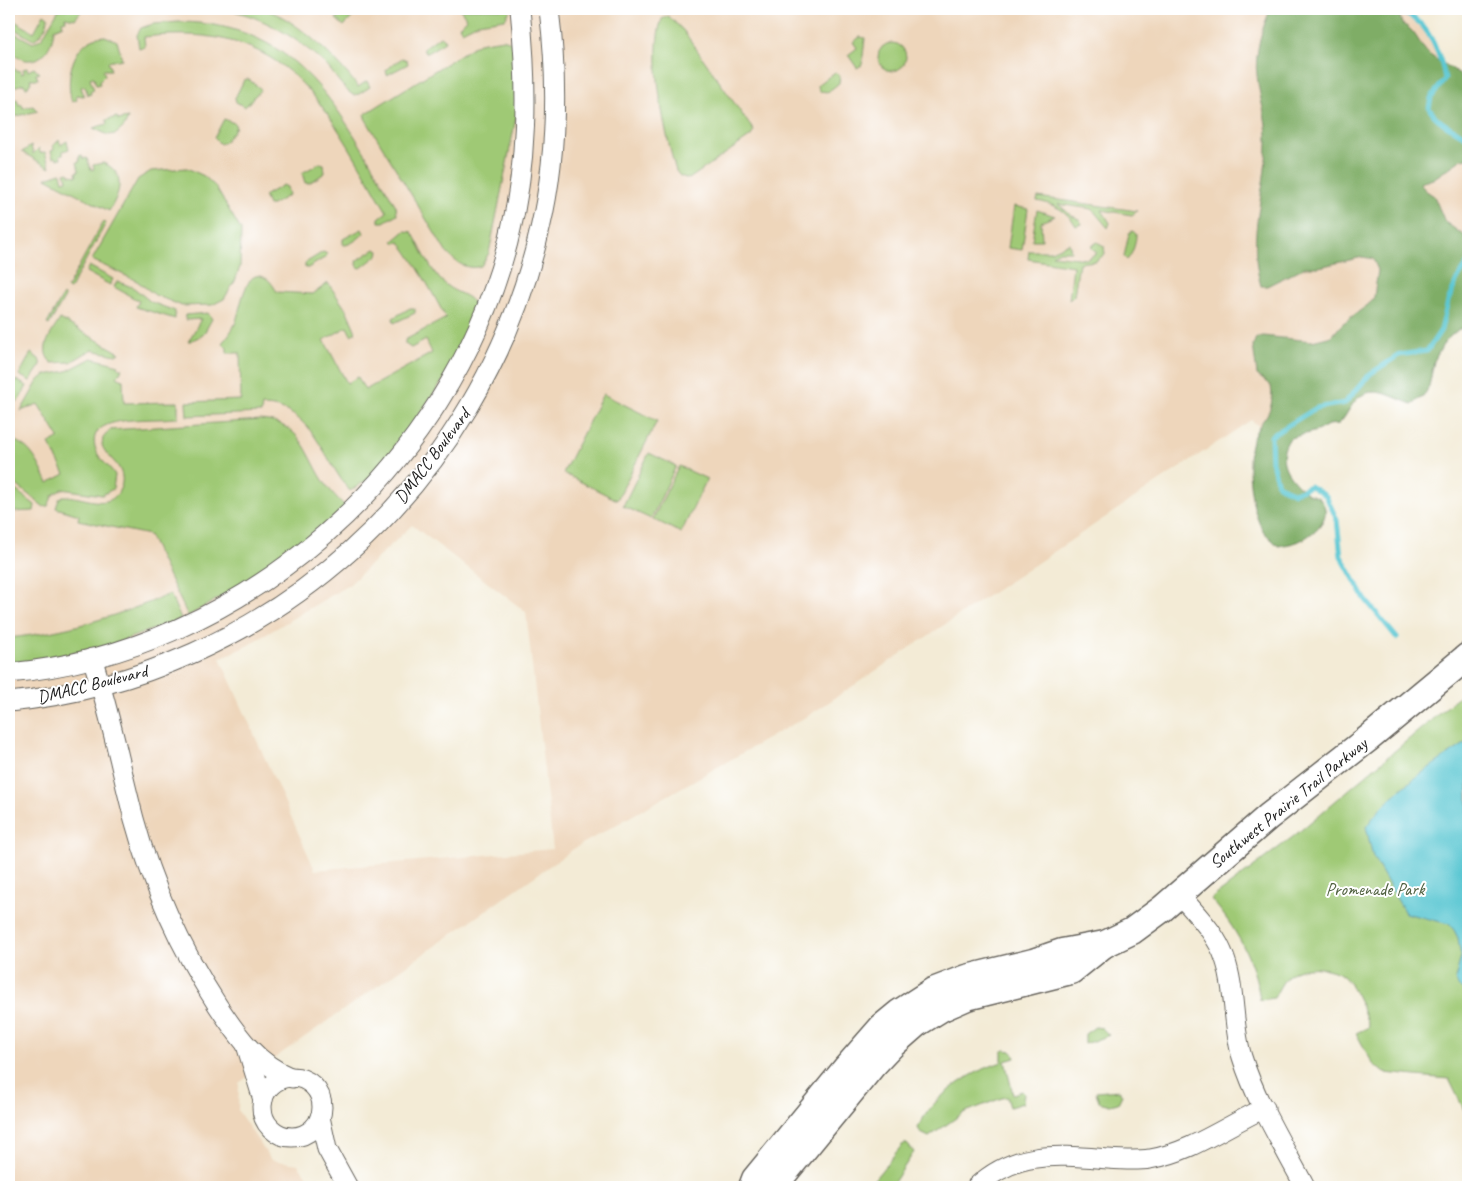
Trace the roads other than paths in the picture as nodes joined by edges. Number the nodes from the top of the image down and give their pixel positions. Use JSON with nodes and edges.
{"nodes":[{"id":1,"x":520,"y":9,"type":"edge"},
{"id":2,"x":549,"y":9,"type":"edge"},
{"id":3,"x":1468,"y":656,"type":"edge"},
{"id":4,"x":92,"y":658,"type":"junction"},
{"id":5,"x":9,"y":673,"type":"edge"},
{"id":6,"x":101,"y":686,"type":"junction"},
{"id":7,"x":9,"y":702,"type":"edge"},
{"id":8,"x":1179,"y":894,"type":"junction"},
{"id":9,"x":1105,"y":944,"type":"junction"},
{"id":10,"x":247,"y":1048,"type":"junction"},
{"id":11,"x":292,"y":1078,"type":"junction"},
{"id":12,"x":263,"y":1100,"type":"junction"},
{"id":13,"x":1264,"y":1108,"type":"junction"},
{"id":14,"x":320,"y":1117,"type":"junction"},
{"id":15,"x":295,"y":1137,"type":"junction"},
{"id":16,"x":344,"y":1182,"type":"edge"},
{"id":17,"x":752,"y":1187,"type":"edge"},
{"id":18,"x":773,"y":1187,"type":"edge"},
{"id":19,"x":976,"y":1187,"type":"edge"},
{"id":20,"x":1305,"y":1187,"type":"edge"}],
"edges":[{"from":1,"to":4,"type":"street","name":"DMACC Boulevard"},
{"from":2,"to":6,"type":"street","name":"DMACC Boulevard"},
{"from":3,"to":8,"type":"street","name":"Southwest Prairie Trail Parkway"},
{"from":4,"to":5,"type":"street","name":"DMACC Boulevard"},
{"from":4,"to":6,"type":"street"},
{"from":6,"to":7,"type":"street","name":"DMACC Boulevard"},
{"from":6,"to":10,"type":"street"},
{"from":8,"to":9,"type":"street","name":"Southwest Prairie Trail Parkway"},
{"from":8,"to":13,"type":"street"},
{"from":9,"to":17,"type":"street","name":"Southwest Prairie Trail Parkway"},
{"from":9,"to":18,"type":"street","name":"Southwest Prairie Trail Parkway"},
{"from":10,"to":11,"type":"street"},
{"from":10,"to":12,"type":"street"},
{"from":11,"to":12,"type":"street"},
{"from":11,"to":14,"type":"street"},
{"from":12,"to":15,"type":"street"},
{"from":13,"to":19,"type":"street"},
{"from":13,"to":20,"type":"street"},
{"from":14,"to":15,"type":"street"},
{"from":14,"to":16,"type":"street"},
{"from":15,"to":16,"type":"street"}]}
